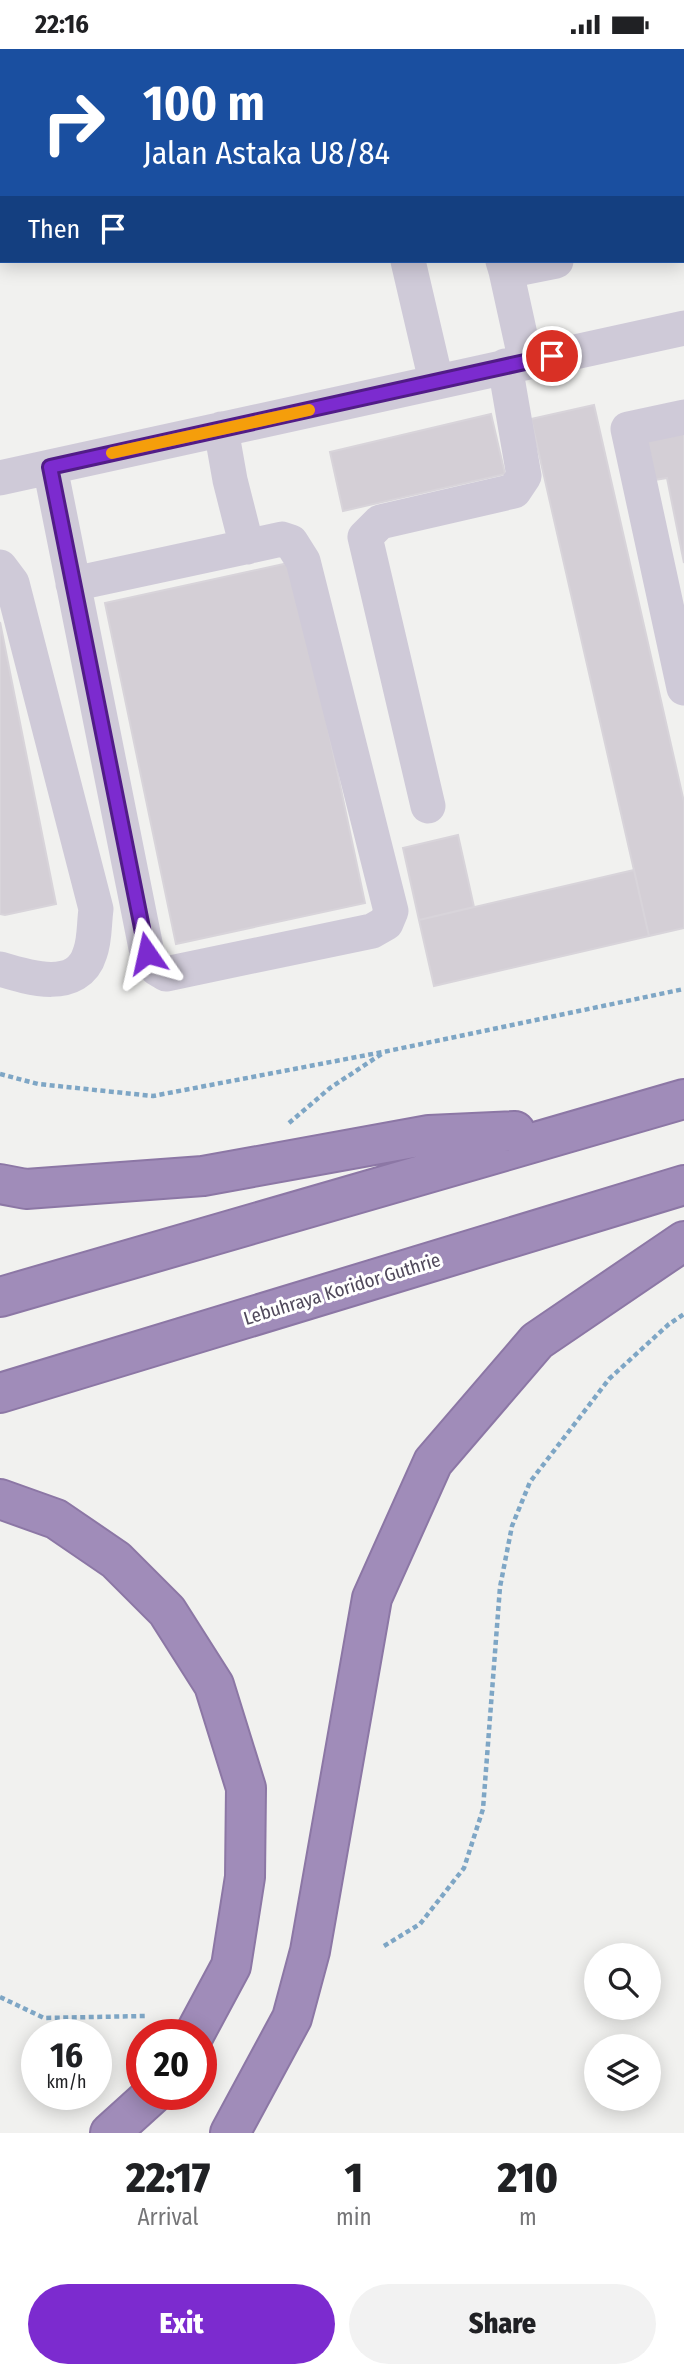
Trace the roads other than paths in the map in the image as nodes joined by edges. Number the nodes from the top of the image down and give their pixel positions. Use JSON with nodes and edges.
{"nodes":[{"id":1,"x":408,"y":263,"type":"edge"},
{"id":2,"x":535,"y":263,"type":"edge"},
{"id":3,"x":504,"y":266,"type":"edge"},
{"id":4,"x":684,"y":328,"type":"edge"},
{"id":5,"x":515,"y":364,"type":"junction"},
{"id":6,"x":436,"y":381,"type":"junction"},
{"id":7,"x":684,"y":417,"type":"edge"},
{"id":8,"x":221,"y":429,"type":"junction"},
{"id":9,"x":50,"y":467,"type":"junction"},
{"id":10,"x":0,"y":478,"type":"edge"},
{"id":11,"x":247,"y":547,"type":"junction"},
{"id":12,"x":0,"y":566,"type":"edge"},
{"id":13,"x":73,"y":584,"type":"junction"},
{"id":14,"x":684,"y":688,"type":"edge"},
{"id":15,"x":428,"y":806,"type":"dead end"},
{"id":16,"x":0,"y":969,"type":"edge"},
{"id":17,"x":684,"y":1099,"type":"edge"},
{"id":18,"x":579,"y":1128,"type":"junction"},
{"id":19,"x":0,"y":1184,"type":"edge"},
{"id":20,"x":684,"y":1185,"type":"edge"},
{"id":21,"x":684,"y":1241,"type":"edge"},
{"id":22,"x":0,"y":1297,"type":"edge"},
{"id":23,"x":0,"y":1393,"type":"edge"},
{"id":24,"x":0,"y":1499,"type":"edge"},
{"id":25,"x":203,"y":2019,"type":"edge"},
{"id":26,"x":135,"y":2110,"type":"edge"},
{"id":27,"x":110,"y":2133,"type":"edge"},
{"id":28,"x":230,"y":2133,"type":"edge"}],
"edges":[{"from":1,"to":6,"type":"street"},
{"from":2,"to":3,"type":"street"},
{"from":3,"to":5,"type":"street"},
{"from":4,"to":5,"type":"street"},
{"from":5,"to":6,"type":"street"},
{"from":5,"to":15,"type":"street"},
{"from":6,"to":8,"type":"street"},
{"from":7,"to":14,"type":"street"},
{"from":8,"to":9,"type":"street"},
{"from":8,"to":11,"type":"street"},
{"from":9,"to":10,"type":"street"},
{"from":9,"to":13,"type":"street"},
{"from":11,"to":13,"type":"street"},
{"from":11,"to":13,"type":"street"},
{"from":12,"to":16,"type":"street"},
{"from":17,"to":18,"type":"highway"},
{"from":18,"to":19,"type":"highway"},
{"from":18,"to":22,"type":"highway"},
{"from":20,"to":23,"type":"highway","name":"Lebuhraya Koridor Guthrie"},
{"from":21,"to":28,"type":"highway"},
{"from":24,"to":25,"type":"highway"},
{"from":26,"to":27,"type":"highway"}]}
